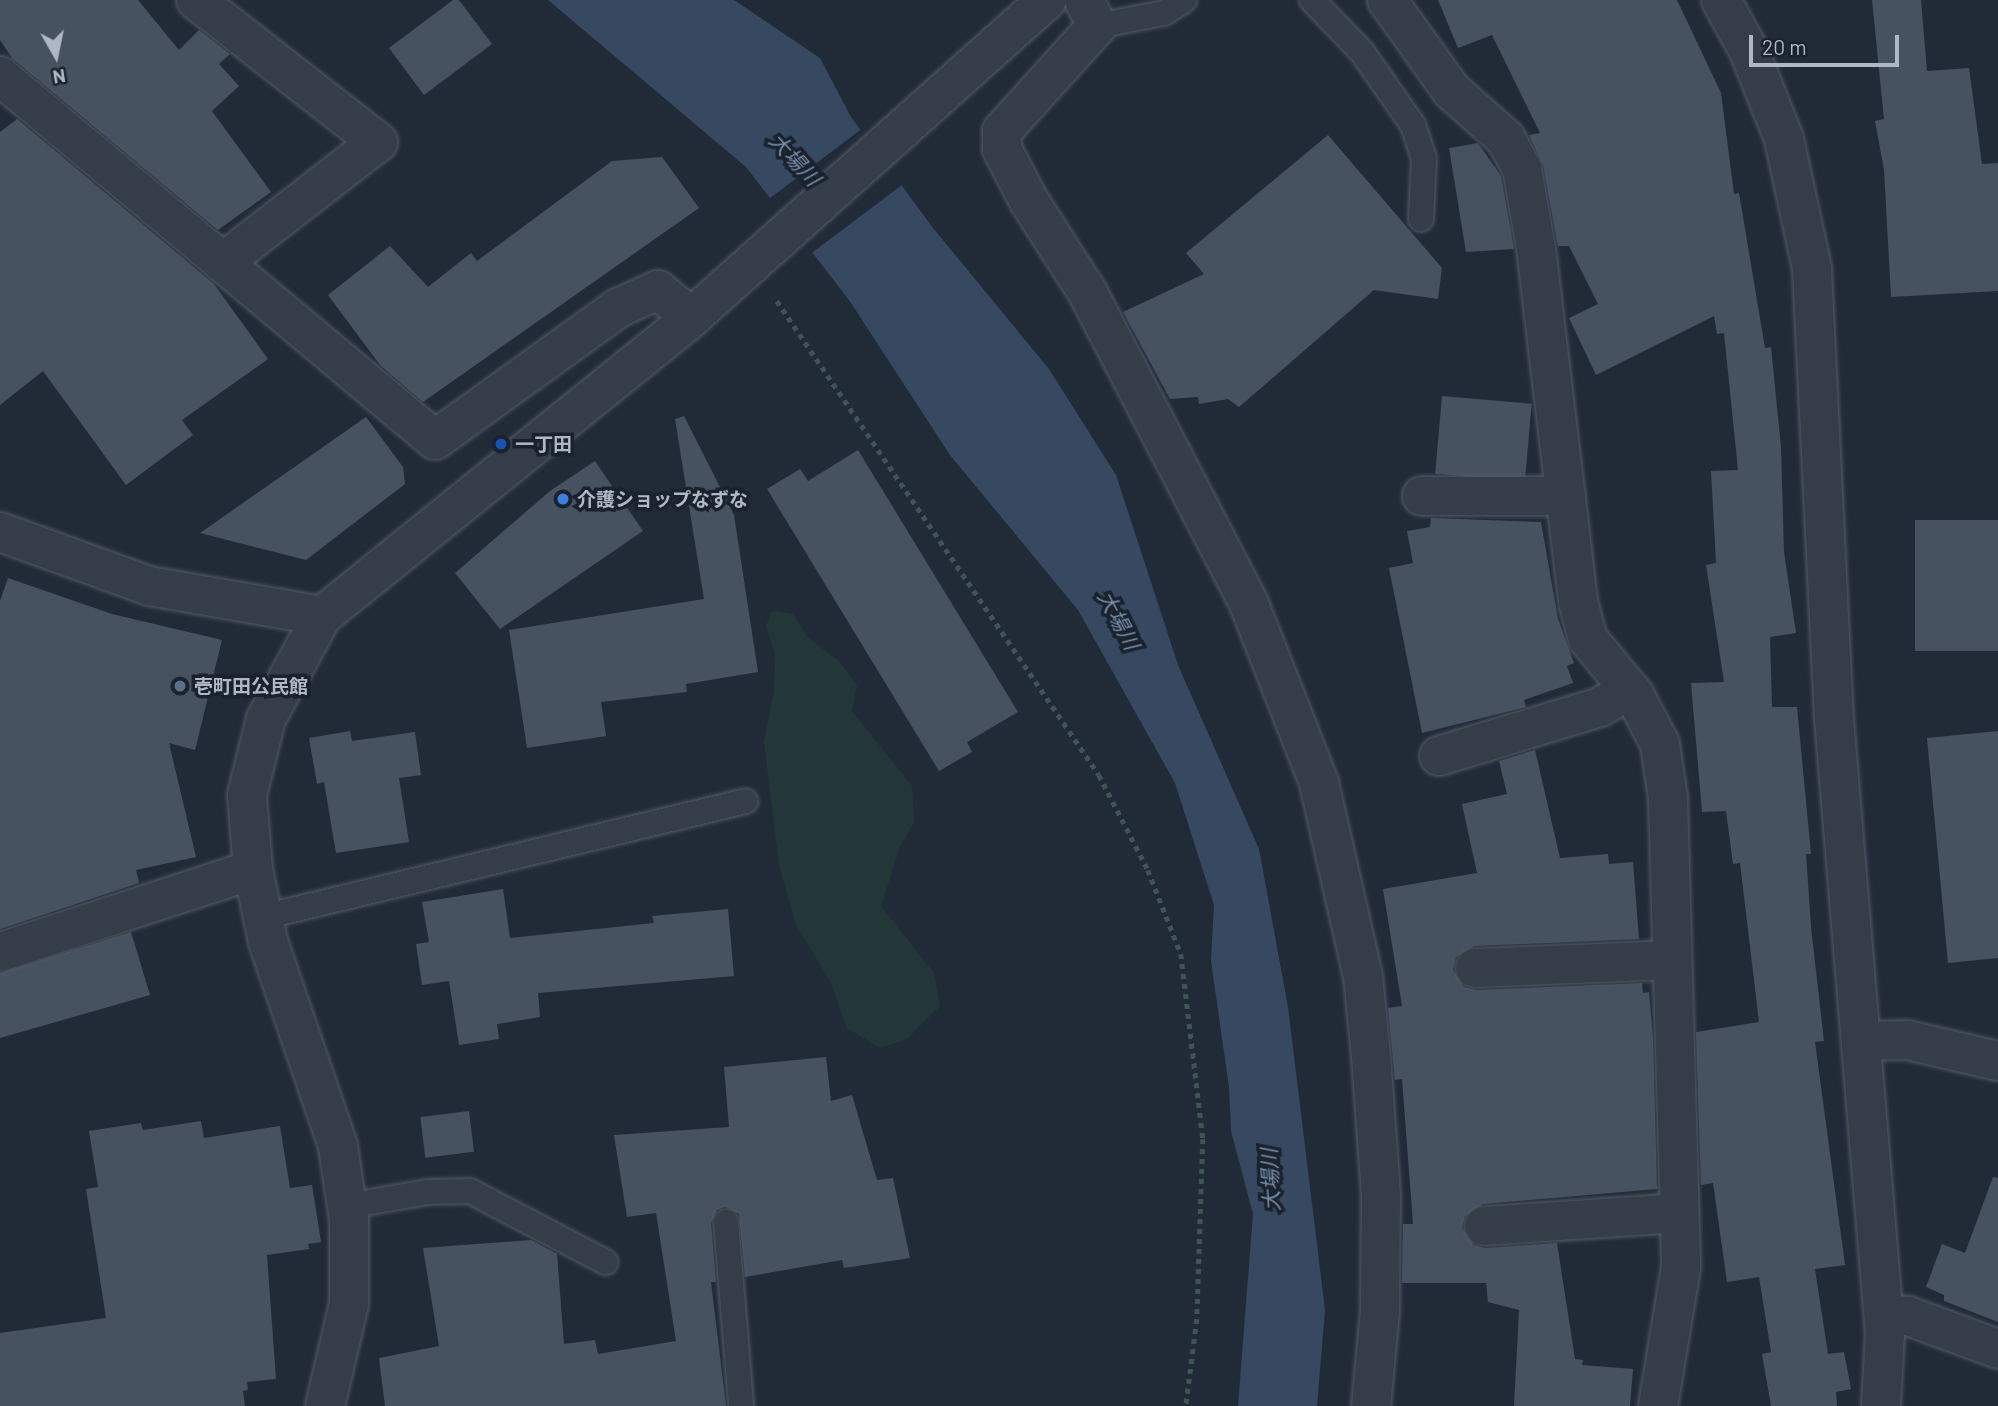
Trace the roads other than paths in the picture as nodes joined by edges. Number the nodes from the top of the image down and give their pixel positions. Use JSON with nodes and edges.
{"nodes":[{"id":1,"x":196,"y":0,"type":"edge"},
{"id":2,"x":1047,"y":0,"type":"edge"},
{"id":3,"x":1184,"y":0,"type":"edge"},
{"id":4,"x":1312,"y":0,"type":"edge"},
{"id":5,"x":1387,"y":0,"type":"edge"},
{"id":6,"x":1721,"y":0,"type":"edge"},
{"id":7,"x":1090,"y":13,"type":"edge"},
{"id":8,"x":0,"y":76,"type":"edge"},
{"id":9,"x":1421,"y":219,"type":"dead end"},
{"id":10,"x":222,"y":263,"type":"junction"},
{"id":11,"x":691,"y":318,"type":"junction"},
{"id":12,"x":1422,"y":496,"type":"dead end"},
{"id":13,"x":1566,"y":496,"type":"junction"},
{"id":14,"x":0,"y":532,"type":"edge"},
{"id":15,"x":322,"y":616,"type":"junction"},
{"id":16,"x":1630,"y":690,"type":"junction"},
{"id":17,"x":1438,"y":756,"type":"dead end"},
{"id":18,"x":745,"y":801,"type":"dead end"},
{"id":19,"x":253,"y":870,"type":"junction"},
{"id":20,"x":263,"y":917,"type":"junction"},
{"id":21,"x":0,"y":952,"type":"edge"},
{"id":22,"x":1672,"y":960,"type":"junction"},
{"id":23,"x":1475,"y":968,"type":"dead end"},
{"id":24,"x":1861,"y":1041,"type":"junction"},
{"id":25,"x":1998,"y":1061,"type":"edge"},
{"id":26,"x":346,"y":1206,"type":"junction"},
{"id":27,"x":1680,"y":1213,"type":"junction"},
{"id":28,"x":726,"y":1222,"type":"dead end"},
{"id":29,"x":1484,"y":1226,"type":"dead end"},
{"id":30,"x":605,"y":1262,"type":"dead end"},
{"id":31,"x":1884,"y":1324,"type":"junction"},
{"id":32,"x":1998,"y":1349,"type":"edge"},
{"id":33,"x":325,"y":1406,"type":"edge"},
{"id":34,"x":741,"y":1406,"type":"edge"},
{"id":35,"x":1371,"y":1406,"type":"edge"},
{"id":36,"x":1658,"y":1406,"type":"edge"},
{"id":37,"x":1881,"y":1406,"type":"edge"},
{"id":38,"x":1907,"y":1406,"type":"edge"}],
"edges":[{"from":1,"to":10,"type":"street"},
{"from":2,"to":11,"type":"street"},
{"from":3,"to":7,"type":"lane"},
{"from":4,"to":9,"type":"lane"},
{"from":5,"to":13,"type":"street"},
{"from":6,"to":24,"type":"street"},
{"from":7,"to":35,"type":"street"},
{"from":8,"to":10,"type":"street"},
{"from":10,"to":11,"type":"street"},
{"from":11,"to":15,"type":"street"},
{"from":12,"to":13,"type":"street"},
{"from":13,"to":16,"type":"street"},
{"from":14,"to":15,"type":"street"},
{"from":15,"to":19,"type":"street"},
{"from":16,"to":17,"type":"street"},
{"from":16,"to":22,"type":"street"},
{"from":18,"to":20,"type":"lane"},
{"from":19,"to":20,"type":"street"},
{"from":19,"to":21,"type":"street"},
{"from":20,"to":26,"type":"street"},
{"from":22,"to":23,"type":"street"},
{"from":22,"to":27,"type":"street"},
{"from":24,"to":25,"type":"street"},
{"from":24,"to":31,"type":"street"},
{"from":26,"to":30,"type":"lane"},
{"from":26,"to":33,"type":"street"},
{"from":27,"to":29,"type":"street"},
{"from":27,"to":36,"type":"street"},
{"from":28,"to":34,"type":"lane"},
{"from":31,"to":32,"type":"street"},
{"from":31,"to":37,"type":"street"},
{"from":31,"to":38,"type":"street"}]}
